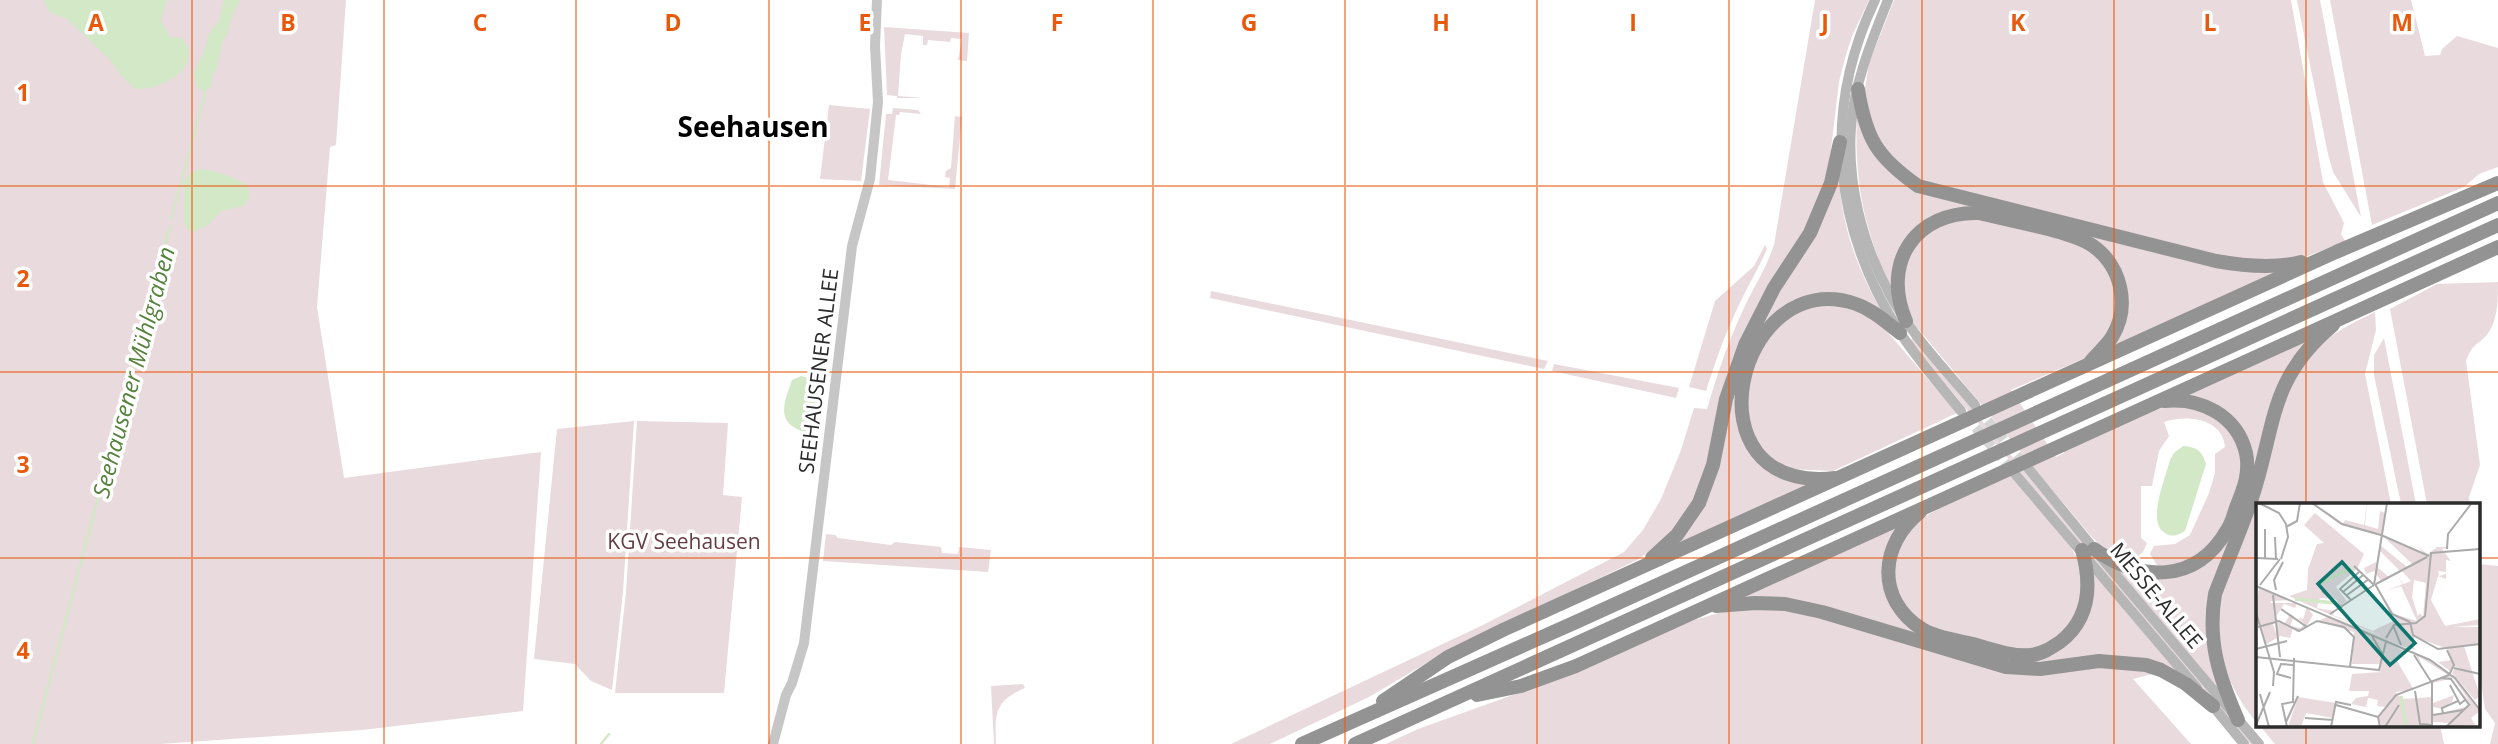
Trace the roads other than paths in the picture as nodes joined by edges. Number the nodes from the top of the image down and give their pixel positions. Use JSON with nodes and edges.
{"nodes":[{"id":1,"x":877,"y":0,"type":"edge"},
{"id":2,"x":1875,"y":0,"type":"edge"},
{"id":3,"x":1888,"y":0,"type":"edge"},
{"id":4,"x":1858,"y":89,"type":"junction"},
{"id":5,"x":1840,"y":142,"type":"junction"},
{"id":6,"x":2498,"y":183,"type":"edge"},
{"id":7,"x":2498,"y":202,"type":"edge"},
{"id":8,"x":2498,"y":225,"type":"edge"},
{"id":9,"x":2498,"y":247,"type":"edge"},
{"id":10,"x":2336,"y":252,"type":"junction"},
{"id":11,"x":2347,"y":314,"type":"junction"},
{"id":12,"x":1903,"y":327,"type":"junction"},
{"id":13,"x":2086,"y":366,"type":"junction"},
{"id":14,"x":2149,"y":404,"type":"junction"},
{"id":15,"x":1975,"y":405,"type":"tunnel mouth"},
{"id":16,"x":1961,"y":411,"type":"tunnel mouth"},
{"id":17,"x":2028,"y":468,"type":"tunnel mouth"},
{"id":18,"x":2015,"y":474,"type":"tunnel mouth"},
{"id":19,"x":1840,"y":478,"type":"junction"},
{"id":20,"x":1938,"y":499,"type":"junction"},
{"id":21,"x":2088,"y":550,"type":"junction"},
{"id":22,"x":1643,"y":567,"type":"junction"},
{"id":23,"x":1704,"y":607,"type":"junction"},
{"id":24,"x":1451,"y":700,"type":"junction"},
{"id":25,"x":2213,"y":706,"type":"junction"},
{"id":26,"x":1362,"y":717,"type":"junction"},
{"id":27,"x":2238,"y":720,"type":"junction"},
{"id":28,"x":773,"y":744,"type":"edge"},
{"id":29,"x":1302,"y":744,"type":"edge"},
{"id":30,"x":1355,"y":744,"type":"edge"},
{"id":31,"x":2244,"y":744,"type":"edge"},
{"id":32,"x":2259,"y":744,"type":"edge"}],
"edges":[{"from":1,"to":28,"type":"street","name":"SEEHAUSENER ALLEE"},
{"from":2,"to":5,"type":"main road"},
{"from":3,"to":4,"type":"main road"},
{"from":4,"to":10,"type":"highway"},
{"from":4,"to":12,"type":"main road"},
{"from":5,"to":12,"type":"main road"},
{"from":5,"to":22,"type":"highway"},
{"from":6,"to":10,"type":"highway"},
{"from":7,"to":26,"type":"highway"},
{"from":8,"to":24,"type":"highway"},
{"from":9,"to":11,"type":"highway"},
{"from":10,"to":13,"type":"highway"},
{"from":11,"to":14,"type":"highway"},
{"from":11,"to":27,"type":"highway"},
{"from":12,"to":13,"type":"highway"},
{"from":12,"to":15,"type":"main road"},
{"from":12,"to":16,"type":"main road"},
{"from":12,"to":19,"type":"highway"},
{"from":13,"to":19,"type":"highway"},
{"from":14,"to":20,"type":"highway"},
{"from":14,"to":21,"type":"highway"},
{"from":17,"to":21,"type":"main road","name":"MESSE-ALLEE"},
{"from":18,"to":21,"type":"main road","name":"MESSE-ALLEE"},
{"from":19,"to":22,"type":"highway"},
{"from":20,"to":21,"type":"highway"},
{"from":20,"to":23,"type":"highway"},
{"from":21,"to":25,"type":"main road","name":"MESSE-ALLEE"},
{"from":21,"to":27,"type":"main road","name":"MESSE-ALLEE"},
{"from":22,"to":26,"type":"highway"},
{"from":23,"to":24,"type":"highway"},
{"from":23,"to":25,"type":"highway"},
{"from":24,"to":30,"type":"highway"},
{"from":25,"to":31,"type":"main road","name":"MESSE-ALLEE"},
{"from":26,"to":29,"type":"highway"},
{"from":27,"to":32,"type":"main road","name":"MESSE-ALLEE"}]}
